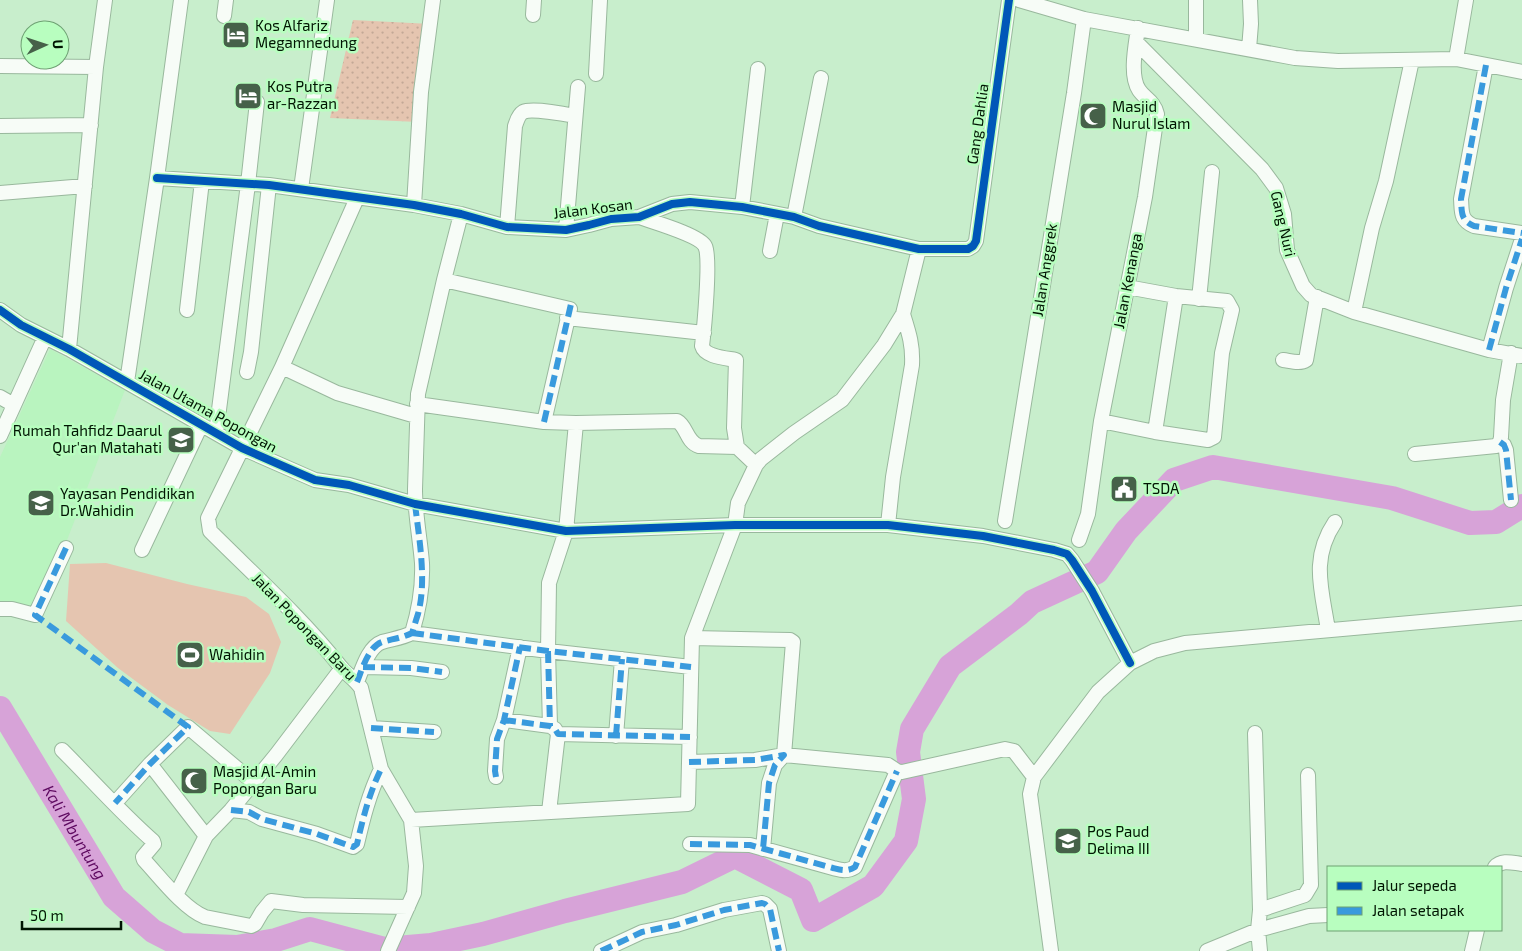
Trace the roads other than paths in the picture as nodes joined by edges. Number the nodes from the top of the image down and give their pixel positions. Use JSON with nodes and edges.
{"nodes":[{"id":1,"x":105,"y":0,"type":"edge"},
{"id":2,"x":181,"y":0,"type":"edge"},
{"id":3,"x":226,"y":0,"type":"edge"},
{"id":4,"x":327,"y":0,"type":"edge"},
{"id":5,"x":433,"y":0,"type":"edge"},
{"id":6,"x":534,"y":0,"type":"edge"},
{"id":7,"x":600,"y":0,"type":"edge"},
{"id":8,"x":1009,"y":0,"type":"edge"},
{"id":9,"x":1019,"y":0,"type":"edge"},
{"id":10,"x":1196,"y":0,"type":"edge"},
{"id":11,"x":1250,"y":0,"type":"edge"},
{"id":12,"x":1466,"y":0,"type":"edge"},
{"id":13,"x":533,"y":15,"type":"dead end"},
{"id":14,"x":224,"y":16,"type":"dead end"},
{"id":15,"x":1084,"y":19,"type":"junction"},
{"id":16,"x":1138,"y":28,"type":"junction"},
{"id":17,"x":1196,"y":39,"type":"junction"},
{"id":18,"x":1136,"y":43,"type":"junction"},
{"id":19,"x":1249,"y":49,"type":"junction"},
{"id":20,"x":1456,"y":59,"type":"junction"},
{"id":21,"x":1412,"y":60,"type":"junction"},
{"id":22,"x":0,"y":66,"type":"edge"},
{"id":23,"x":1486,"y":66,"type":"junction"},
{"id":24,"x":96,"y":67,"type":"junction"},
{"id":25,"x":758,"y":69,"type":"dead end"},
{"id":26,"x":1522,"y":72,"type":"edge"},
{"id":27,"x":596,"y":74,"type":"dead end"},
{"id":28,"x":821,"y":78,"type":"dead end"},
{"id":29,"x":578,"y":87,"type":"dead end"},
{"id":30,"x":256,"y":102,"type":"dead end"},
{"id":31,"x":576,"y":116,"type":"junction"},
{"id":32,"x":91,"y":125,"type":"junction"},
{"id":33,"x":0,"y":126,"type":"edge"},
{"id":34,"x":1212,"y":172,"type":"dead end"},
{"id":35,"x":157,"y":178,"type":"junction"},
{"id":36,"x":202,"y":181,"type":"junction"},
{"id":37,"x":248,"y":184,"type":"junction"},
{"id":38,"x":268,"y":185,"type":"junction"},
{"id":39,"x":85,"y":186,"type":"junction"},
{"id":40,"x":302,"y":189,"type":"junction"},
{"id":41,"x":0,"y":193,"type":"edge"},
{"id":42,"x":358,"y":198,"type":"junction"},
{"id":43,"x":414,"y":205,"type":"junction"},
{"id":44,"x":742,"y":207,"type":"junction"},
{"id":45,"x":461,"y":214,"type":"junction"},
{"id":46,"x":777,"y":214,"type":"junction"},
{"id":47,"x":639,"y":217,"type":"junction"},
{"id":48,"x":794,"y":217,"type":"junction"},
{"id":49,"x":507,"y":227,"type":"junction"},
{"id":50,"x":566,"y":230,"type":"junction"},
{"id":51,"x":1522,"y":233,"type":"edge"},
{"id":52,"x":1522,"y":239,"type":"edge"},
{"id":53,"x":919,"y":249,"type":"junction"},
{"id":54,"x":968,"y":249,"type":"joint"},
{"id":55,"x":770,"y":251,"type":"dead end"},
{"id":56,"x":444,"y":280,"type":"junction"},
{"id":57,"x":1127,"y":287,"type":"junction"},
{"id":58,"x":1176,"y":296,"type":"junction"},
{"id":59,"x":1317,"y":297,"type":"junction"},
{"id":60,"x":1199,"y":299,"type":"junction"},
{"id":61,"x":0,"y":310,"type":"edge"},
{"id":62,"x":187,"y":310,"type":"dead end"},
{"id":63,"x":569,"y":310,"type":"junction"},
{"id":64,"x":1354,"y":312,"type":"junction"},
{"id":65,"x":903,"y":314,"type":"junction"},
{"id":66,"x":704,"y":333,"type":"junction"},
{"id":67,"x":45,"y":337,"type":"junction"},
{"id":68,"x":69,"y":349,"type":"junction"},
{"id":69,"x":1489,"y":350,"type":"junction"},
{"id":70,"x":1516,"y":354,"type":"edge"},
{"id":71,"x":1283,"y":360,"type":"dead end"},
{"id":72,"x":282,"y":366,"type":"junction"},
{"id":73,"x":247,"y":372,"type":"dead end"},
{"id":74,"x":127,"y":382,"type":"junction"},
{"id":75,"x":0,"y":397,"type":"edge"},
{"id":76,"x":14,"y":405,"type":"junction"},
{"id":77,"x":416,"y":410,"type":"junction"},
{"id":78,"x":544,"y":422,"type":"junction"},
{"id":79,"x":1101,"y":422,"type":"junction"},
{"id":80,"x":576,"y":423,"type":"junction"},
{"id":81,"x":201,"y":425,"type":"junction"},
{"id":82,"x":1155,"y":432,"type":"junction"},
{"id":83,"x":216,"y":434,"type":"junction"},
{"id":84,"x":0,"y":436,"type":"edge"},
{"id":85,"x":1500,"y":442,"type":"junction"},
{"id":86,"x":737,"y":447,"type":"junction"},
{"id":87,"x":242,"y":448,"type":"junction"},
{"id":88,"x":1415,"y":454,"type":"dead end"},
{"id":89,"x":756,"y":465,"type":"junction"},
{"id":90,"x":1511,"y":500,"type":"dead end"},
{"id":91,"x":415,"y":504,"type":"junction"},
{"id":92,"x":1005,"y":521,"type":"dead end"},
{"id":93,"x":1335,"y":522,"type":"dead end"},
{"id":94,"x":735,"y":525,"type":"junction"},
{"id":95,"x":888,"y":525,"type":"junction"},
{"id":96,"x":566,"y":531,"type":"junction"},
{"id":97,"x":1079,"y":540,"type":"dead end"},
{"id":98,"x":66,"y":548,"type":"dead end"},
{"id":99,"x":142,"y":550,"type":"dead end"},
{"id":100,"x":0,"y":609,"type":"edge"},
{"id":101,"x":1522,"y":613,"type":"edge"},
{"id":102,"x":1328,"y":630,"type":"junction"},
{"id":103,"x":412,"y":633,"type":"junction"},
{"id":104,"x":692,"y":638,"type":"junction"},
{"id":105,"x":520,"y":647,"type":"junction"},
{"id":106,"x":548,"y":651,"type":"junction"},
{"id":107,"x":622,"y":659,"type":"junction"},
{"id":108,"x":1130,"y":663,"type":"junction"},
{"id":109,"x":363,"y":667,"type":"junction"},
{"id":110,"x":692,"y":667,"type":"junction"},
{"id":111,"x":342,"y":668,"type":"junction"},
{"id":112,"x":442,"y":672,"type":"dead end"},
{"id":113,"x":357,"y":682,"type":"junction"},
{"id":114,"x":504,"y":720,"type":"junction"},
{"id":115,"x":371,"y":728,"type":"junction"},
{"id":116,"x":554,"y":730,"type":"junction"},
{"id":117,"x":434,"y":732,"type":"dead end"},
{"id":118,"x":1255,"y":732,"type":"dead end"},
{"id":119,"x":616,"y":736,"type":"junction"},
{"id":120,"x":690,"y":737,"type":"junction"},
{"id":121,"x":62,"y":750,"type":"dead end"},
{"id":122,"x":784,"y":756,"type":"junction"},
{"id":123,"x":689,"y":762,"type":"junction"},
{"id":124,"x":150,"y":764,"type":"junction"},
{"id":125,"x":381,"y":769,"type":"junction"},
{"id":126,"x":900,"y":771,"type":"junction"},
{"id":127,"x":1308,"y":775,"type":"dead end"},
{"id":128,"x":496,"y":777,"type":"dead end"},
{"id":129,"x":1034,"y":777,"type":"junction"},
{"id":130,"x":253,"y":782,"type":"junction"},
{"id":131,"x":115,"y":804,"type":"junction"},
{"id":132,"x":231,"y":810,"type":"junction"},
{"id":133,"x":548,"y":812,"type":"junction"},
{"id":134,"x":411,"y":820,"type":"junction"},
{"id":135,"x":206,"y":836,"type":"junction"},
{"id":136,"x":690,"y":844,"type":"dead end"},
{"id":137,"x":763,"y":849,"type":"junction"},
{"id":138,"x":1522,"y":864,"type":"edge"},
{"id":139,"x":1496,"y":866,"type":"edge"},
{"id":140,"x":176,"y":895,"type":"junction"},
{"id":141,"x":408,"y":907,"type":"junction"},
{"id":142,"x":1260,"y":910,"type":"junction"},
{"id":143,"x":1327,"y":916,"type":"edge"},
{"id":144,"x":1258,"y":930,"type":"junction"},
{"id":145,"x":1477,"y":931,"type":"edge"},
{"id":146,"x":388,"y":951,"type":"edge"},
{"id":147,"x":600,"y":951,"type":"edge"},
{"id":148,"x":779,"y":951,"type":"edge"},
{"id":149,"x":1051,"y":951,"type":"edge"},
{"id":150,"x":1207,"y":951,"type":"edge"},
{"id":151,"x":1260,"y":951,"type":"edge"},
{"id":152,"x":1472,"y":951,"type":"edge"}],
"edges":[{"from":1,"to":24,"type":"street"},
{"from":2,"to":35,"type":"street"},
{"from":3,"to":14,"type":"street"},
{"from":4,"to":40,"type":"street"},
{"from":5,"to":43,"type":"street"},
{"from":6,"to":13,"type":"street"},
{"from":7,"to":27,"type":"street"},
{"from":8,"to":54,"type":"street","name":"Gang Dahlia"},
{"from":9,"to":15,"type":"street"},
{"from":10,"to":17,"type":"street"},
{"from":11,"to":19,"type":"street"},
{"from":12,"to":20,"type":"street"},
{"from":15,"to":16,"type":"street"},
{"from":15,"to":92,"type":"street","name":"Jalan Anggrek"},
{"from":16,"to":17,"type":"street"},
{"from":16,"to":18,"type":"street","name":"Jalan Kenanga"},
{"from":17,"to":19,"type":"street"},
{"from":18,"to":57,"type":"street","name":"Jalan Kenanga"},
{"from":18,"to":59,"type":"street","name":"Gang Nuri"},
{"from":19,"to":21,"type":"street"},
{"from":20,"to":21,"type":"street"},
{"from":20,"to":23,"type":"street"},
{"from":21,"to":64,"type":"street"},
{"from":22,"to":24,"type":"street"},
{"from":23,"to":26,"type":"street"},
{"from":23,"to":51,"type":"street"},
{"from":24,"to":32,"type":"street"},
{"from":25,"to":44,"type":"street"},
{"from":28,"to":48,"type":"street"},
{"from":29,"to":31,"type":"street"},
{"from":30,"to":37,"type":"street"},
{"from":31,"to":49,"type":"street"},
{"from":31,"to":50,"type":"street"},
{"from":32,"to":33,"type":"street"},
{"from":32,"to":39,"type":"street"},
{"from":34,"to":60,"type":"street"},
{"from":35,"to":36,"type":"street","name":"Jalan Kosan"},
{"from":35,"to":74,"type":"street"},
{"from":36,"to":37,"type":"street","name":"Jalan Kosan"},
{"from":36,"to":62,"type":"street"},
{"from":37,"to":38,"type":"street","name":"Jalan Kosan"},
{"from":37,"to":83,"type":"street"},
{"from":38,"to":40,"type":"street","name":"Jalan Kosan"},
{"from":38,"to":73,"type":"street"},
{"from":39,"to":41,"type":"street"},
{"from":39,"to":68,"type":"street"},
{"from":40,"to":42,"type":"street","name":"Jalan Kosan"},
{"from":42,"to":43,"type":"street","name":"Jalan Kosan"},
{"from":42,"to":72,"type":"street","name":"Jalan Popongan Baru"},
{"from":43,"to":45,"type":"street","name":"Jalan Kosan"},
{"from":44,"to":46,"type":"street","name":"Jalan Kosan"},
{"from":44,"to":47,"type":"street","name":"Jalan Kosan"},
{"from":45,"to":49,"type":"street","name":"Jalan Kosan"},
{"from":45,"to":56,"type":"street"},
{"from":46,"to":48,"type":"street","name":"Jalan Kosan"},
{"from":46,"to":55,"type":"street"},
{"from":47,"to":50,"type":"street","name":"Jalan Kosan"},
{"from":47,"to":66,"type":"street"},
{"from":48,"to":53,"type":"street","name":"Jalan Kosan"},
{"from":49,"to":50,"type":"street","name":"Jalan Kosan"},
{"from":52,"to":69,"type":"street"},
{"from":53,"to":54,"type":"street","name":"Jalan Kosan"},
{"from":53,"to":65,"type":"street"},
{"from":56,"to":63,"type":"street"},
{"from":56,"to":77,"type":"street"},
{"from":57,"to":58,"type":"street"},
{"from":57,"to":79,"type":"street","name":"Jalan Kenanga"},
{"from":58,"to":60,"type":"street"},
{"from":58,"to":82,"type":"street"},
{"from":59,"to":64,"type":"street","name":"Gang Nuri"},
{"from":59,"to":71,"type":"street"},
{"from":60,"to":82,"type":"street"},
{"from":61,"to":67,"type":"street","name":"Jalan Utama Popongan"},
{"from":63,"to":66,"type":"street"},
{"from":63,"to":78,"type":"street"},
{"from":64,"to":69,"type":"street","name":"Gang Nuri"},
{"from":65,"to":89,"type":"street"},
{"from":65,"to":95,"type":"street"},
{"from":66,"to":86,"type":"street"},
{"from":67,"to":68,"type":"street","name":"Jalan Utama Popongan"},
{"from":67,"to":76,"type":"street"},
{"from":68,"to":74,"type":"street","name":"Jalan Utama Popongan"},
{"from":69,"to":70,"type":"street","name":"Gang Nuri"},
{"from":70,"to":85,"type":"street"},
{"from":72,"to":77,"type":"street"},
{"from":72,"to":87,"type":"street","name":"Jalan Popongan Baru"},
{"from":74,"to":81,"type":"street","name":"Jalan Utama Popongan"},
{"from":75,"to":76,"type":"street"},
{"from":76,"to":84,"type":"street"},
{"from":77,"to":78,"type":"street"},
{"from":77,"to":91,"type":"street"},
{"from":78,"to":80,"type":"street"},
{"from":79,"to":82,"type":"street"},
{"from":79,"to":97,"type":"street","name":"Jalan Kenanga"},
{"from":80,"to":86,"type":"street"},
{"from":80,"to":96,"type":"street"},
{"from":81,"to":83,"type":"street","name":"Jalan Utama Popongan"},
{"from":81,"to":99,"type":"street"},
{"from":83,"to":87,"type":"street","name":"Jalan Utama Popongan"},
{"from":85,"to":88,"type":"street"},
{"from":85,"to":90,"type":"street"},
{"from":86,"to":89,"type":"street"},
{"from":87,"to":91,"type":"street","name":"Jalan Utama Popongan"},
{"from":87,"to":111,"type":"street","name":"Jalan Popongan Baru"},
{"from":89,"to":94,"type":"street"},
{"from":91,"to":96,"type":"street","name":"Jalan Utama Popongan"},
{"from":91,"to":103,"type":"street"},
{"from":93,"to":102,"type":"street"},
{"from":94,"to":95,"type":"street","name":"Jalan Utama Popongan"},
{"from":94,"to":96,"type":"street","name":"Jalan Utama Popongan"},
{"from":94,"to":104,"type":"street"},
{"from":95,"to":108,"type":"street","name":"Jalan Utama Popongan"},
{"from":96,"to":106,"type":"street"},
{"from":98,"to":100,"type":"street"},
{"from":101,"to":102,"type":"street"},
{"from":102,"to":108,"type":"street"},
{"from":103,"to":105,"type":"street"},
{"from":103,"to":109,"type":"street"},
{"from":104,"to":110,"type":"street"},
{"from":104,"to":122,"type":"street"},
{"from":105,"to":106,"type":"street"},
{"from":105,"to":114,"type":"street"},
{"from":106,"to":107,"type":"street"},
{"from":106,"to":116,"type":"street"},
{"from":107,"to":110,"type":"street"},
{"from":107,"to":119,"type":"street"},
{"from":108,"to":129,"type":"street"},
{"from":109,"to":112,"type":"street"},
{"from":109,"to":113,"type":"street"},
{"from":110,"to":120,"type":"street"},
{"from":111,"to":113,"type":"street","name":"Jalan Popongan Baru"},
{"from":111,"to":130,"type":"street"},
{"from":113,"to":115,"type":"street","name":"Jalan Popongan Baru"},
{"from":114,"to":116,"type":"street"},
{"from":114,"to":128,"type":"street"},
{"from":115,"to":117,"type":"street"},
{"from":115,"to":125,"type":"street","name":"Jalan Popongan Baru"},
{"from":116,"to":119,"type":"street"},
{"from":116,"to":133,"type":"street"},
{"from":118,"to":142,"type":"street"},
{"from":119,"to":120,"type":"street"},
{"from":120,"to":123,"type":"street"},
{"from":121,"to":131,"type":"street"},
{"from":122,"to":123,"type":"street"},
{"from":122,"to":126,"type":"street"},
{"from":122,"to":137,"type":"street"},
{"from":123,"to":133,"type":"street"},
{"from":124,"to":130,"type":"street"},
{"from":124,"to":131,"type":"street"},
{"from":124,"to":135,"type":"street"},
{"from":125,"to":132,"type":"street"},
{"from":125,"to":134,"type":"street","name":"Jalan Popongan Baru"},
{"from":126,"to":129,"type":"street"},
{"from":126,"to":137,"type":"street"},
{"from":127,"to":142,"type":"street"},
{"from":129,"to":149,"type":"street"},
{"from":130,"to":132,"type":"street"},
{"from":131,"to":140,"type":"street"},
{"from":132,"to":135,"type":"street"},
{"from":133,"to":134,"type":"street"},
{"from":134,"to":141,"type":"street","name":"Jalan Popongan Baru"},
{"from":135,"to":140,"type":"street"},
{"from":136,"to":137,"type":"street"},
{"from":138,"to":139,"type":"street"},
{"from":140,"to":141,"type":"street"},
{"from":141,"to":146,"type":"street","name":"Jalan Popongan Baru"},
{"from":142,"to":144,"type":"street"},
{"from":143,"to":144,"type":"street"},
{"from":144,"to":150,"type":"street"},
{"from":144,"to":151,"type":"street"},
{"from":145,"to":152,"type":"street"},
{"from":147,"to":148,"type":"street"}]}
